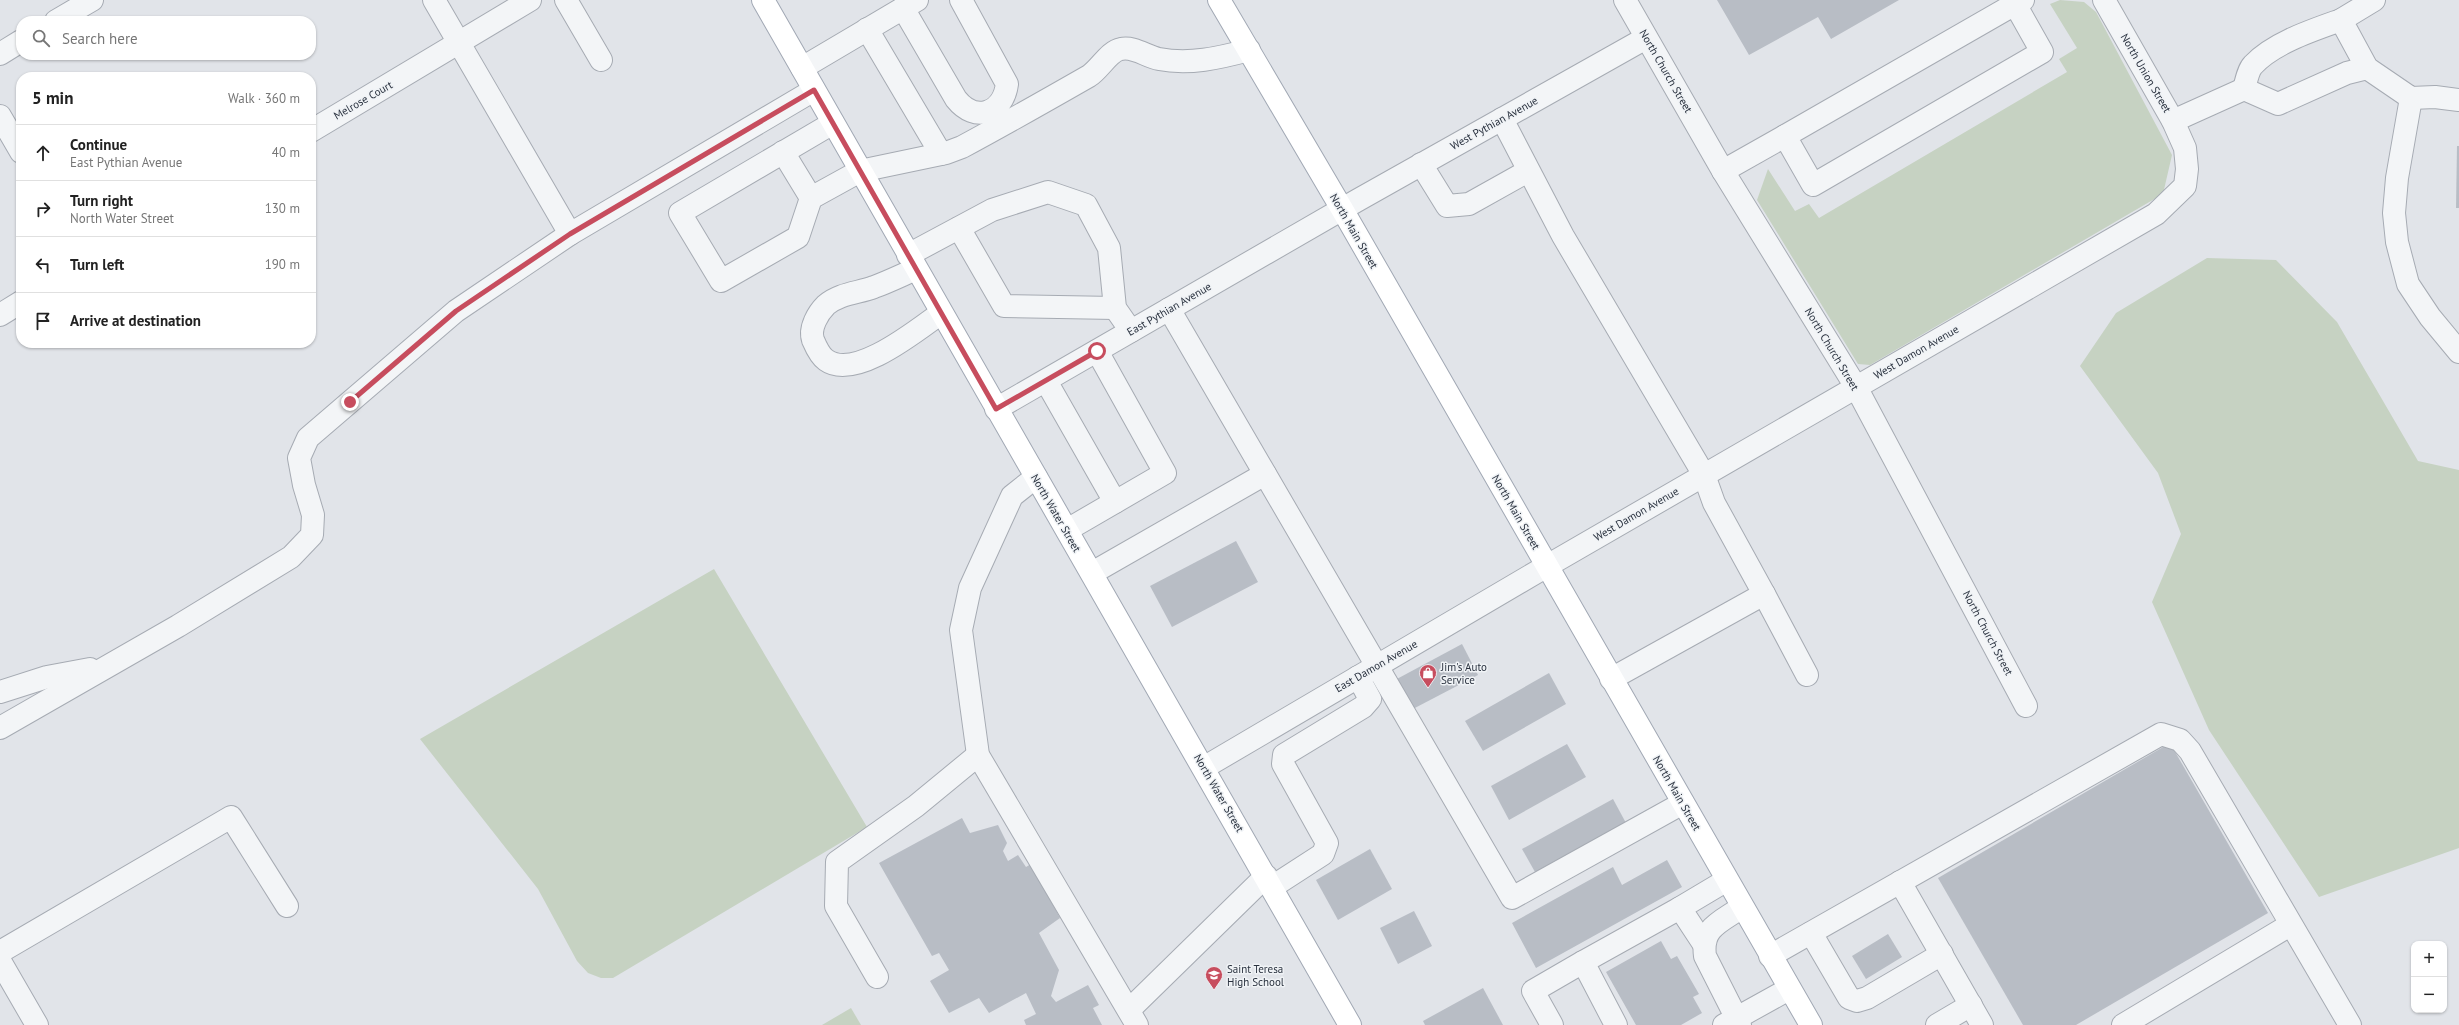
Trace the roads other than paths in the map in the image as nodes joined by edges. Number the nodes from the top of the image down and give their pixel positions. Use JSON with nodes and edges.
{"nodes":[{"id":1,"x":92,"y":0,"type":"edge"},
{"id":2,"x":434,"y":0,"type":"edge"},
{"id":3,"x":530,"y":0,"type":"edge"},
{"id":4,"x":566,"y":0,"type":"edge"},
{"id":5,"x":764,"y":0,"type":"edge"},
{"id":6,"x":961,"y":0,"type":"edge"},
{"id":7,"x":1219,"y":0,"type":"edge"},
{"id":8,"x":1625,"y":0,"type":"edge"},
{"id":9,"x":2104,"y":0,"type":"edge"},
{"id":10,"x":2374,"y":0,"type":"edge"},
{"id":11,"x":2019,"y":2,"type":"edge"},
{"id":12,"x":910,"y":4,"type":"edge"},
{"id":13,"x":65,"y":16,"type":"edge"},
{"id":14,"x":2341,"y":20,"type":"junction"},
{"id":15,"x":867,"y":29,"type":"junction"},
{"id":16,"x":1646,"y":38,"type":"junction"},
{"id":17,"x":16,"y":44,"type":"edge"},
{"id":18,"x":458,"y":44,"type":"junction"},
{"id":19,"x":1249,"y":50,"type":"junction"},
{"id":20,"x":0,"y":54,"type":"edge"},
{"id":21,"x":601,"y":60,"type":"dead end"},
{"id":22,"x":802,"y":68,"type":"junction"},
{"id":23,"x":2367,"y":68,"type":"junction"},
{"id":24,"x":2244,"y":88,"type":"junction"},
{"id":25,"x":814,"y":90,"type":"junction"},
{"id":26,"x":2411,"y":98,"type":"junction"},
{"id":27,"x":2459,"y":100,"type":"edge"},
{"id":28,"x":0,"y":116,"type":"edge"},
{"id":29,"x":998,"y":116,"type":"junction"},
{"id":30,"x":1502,"y":119,"type":"junction"},
{"id":31,"x":2173,"y":121,"type":"junction"},
{"id":32,"x":833,"y":123,"type":"junction"},
{"id":33,"x":316,"y":128,"type":"edge"},
{"id":34,"x":1785,"y":136,"type":"junction"},
{"id":35,"x":16,"y":143,"type":"edge"},
{"id":36,"x":2185,"y":148,"type":"joint"},
{"id":37,"x":784,"y":152,"type":"junction"},
{"id":38,"x":941,"y":154,"type":"junction"},
{"id":39,"x":1421,"y":164,"type":"junction"},
{"id":40,"x":860,"y":171,"type":"junction"},
{"id":41,"x":1528,"y":171,"type":"junction"},
{"id":42,"x":1723,"y":171,"type":"junction"},
{"id":43,"x":811,"y":198,"type":"junction"},
{"id":44,"x":1342,"y":209,"type":"junction"},
{"id":45,"x":959,"y":228,"type":"junction"},
{"id":46,"x":570,"y":234,"type":"junction"},
{"id":47,"x":912,"y":262,"type":"junction"},
{"id":48,"x":16,"y":305,"type":"edge"},
{"id":49,"x":1115,"y":308,"type":"junction"},
{"id":50,"x":1169,"y":309,"type":"junction"},
{"id":51,"x":941,"y":313,"type":"junction"},
{"id":52,"x":0,"y":315,"type":"edge"},
{"id":53,"x":1131,"y":331,"type":"junction"},
{"id":54,"x":1097,"y":351,"type":"junction"},
{"id":55,"x":2459,"y":352,"type":"edge"},
{"id":56,"x":1046,"y":381,"type":"junction"},
{"id":57,"x":1856,"y":387,"type":"junction"},
{"id":58,"x":996,"y":409,"type":"junction"},
{"id":59,"x":1265,"y":474,"type":"junction"},
{"id":60,"x":1704,"y":475,"type":"junction"},
{"id":61,"x":1036,"y":477,"type":"junction"},
{"id":62,"x":1115,"y":502,"type":"junction"},
{"id":63,"x":1066,"y":530,"type":"junction"},
{"id":64,"x":1546,"y":566,"type":"junction"},
{"id":65,"x":1092,"y":573,"type":"junction"},
{"id":66,"x":1764,"y":594,"type":"junction"},
{"id":67,"x":107,"y":665,"type":"junction"},
{"id":68,"x":1377,"y":666,"type":"junction"},
{"id":69,"x":1807,"y":675,"type":"dead end"},
{"id":70,"x":1358,"y":677,"type":"junction"},
{"id":71,"x":1611,"y":679,"type":"junction"},
{"id":72,"x":0,"y":692,"type":"edge"},
{"id":73,"x":2026,"y":706,"type":"dead end"},
{"id":74,"x":0,"y":728,"type":"edge"},
{"id":75,"x":978,"y":755,"type":"junction"},
{"id":76,"x":1205,"y":767,"type":"junction"},
{"id":77,"x":1682,"y":803,"type":"junction"},
{"id":78,"x":1727,"y":880,"type":"junction"},
{"id":79,"x":1269,"y":882,"type":"junction"},
{"id":80,"x":1900,"y":882,"type":"junction"},
{"id":81,"x":287,"y":906,"type":"dead end"},
{"id":82,"x":1742,"y":907,"type":"junction"},
{"id":83,"x":1680,"y":908,"type":"junction"},
{"id":84,"x":2290,"y":925,"type":"junction"},
{"id":85,"x":1811,"y":933,"type":"junction"},
{"id":86,"x":1703,"y":943,"type":"junction"},
{"id":87,"x":0,"y":952,"type":"edge"},
{"id":88,"x":1942,"y":954,"type":"junction"},
{"id":89,"x":1770,"y":956,"type":"junction"},
{"id":90,"x":0,"y":961,"type":"edge"},
{"id":91,"x":1583,"y":962,"type":"junction"},
{"id":92,"x":877,"y":977,"type":"dead end"},
{"id":93,"x":1789,"y":989,"type":"junction"},
{"id":94,"x":1971,"y":1005,"type":"junction"},
{"id":95,"x":1133,"y":1018,"type":"edge"},
{"id":96,"x":29,"y":1022,"type":"edge"},
{"id":97,"x":1733,"y":1023,"type":"edge"},
{"id":98,"x":1350,"y":1025,"type":"edge"},
{"id":99,"x":1552,"y":1025,"type":"edge"},
{"id":100,"x":1616,"y":1025,"type":"edge"},
{"id":101,"x":1811,"y":1025,"type":"edge"},
{"id":102,"x":1937,"y":1025,"type":"edge"},
{"id":103,"x":1982,"y":1025,"type":"edge"},
{"id":104,"x":2123,"y":1025,"type":"edge"},
{"id":105,"x":2350,"y":1025,"type":"edge"}],
"edges":[{"from":1,"to":13,"type":"street"},
{"from":2,"to":18,"type":"street"},
{"from":3,"to":18,"type":"street","name":"Melrose Court"},
{"from":4,"to":21,"type":"street"},
{"from":5,"to":22,"type":"main road","name":"North Water Street"},
{"from":6,"to":29,"type":"street"},
{"from":7,"to":19,"type":"main road","name":"North Main Street"},
{"from":8,"to":16,"type":"street","name":"North Church Street"},
{"from":9,"to":31,"type":"street","name":"North Union Street"},
{"from":10,"to":14,"type":"street"},
{"from":11,"to":34,"type":"street"},
{"from":11,"to":34,"type":"street"},
{"from":12,"to":15,"type":"street"},
{"from":12,"to":29,"type":"street"},
{"from":14,"to":23,"type":"street"},
{"from":14,"to":24,"type":"street"},
{"from":15,"to":22,"type":"street"},
{"from":15,"to":38,"type":"street"},
{"from":16,"to":30,"type":"street","name":"West Pythian Avenue"},
{"from":16,"to":42,"type":"street","name":"North Church Street"},
{"from":17,"to":20,"type":"street"},
{"from":18,"to":33,"type":"street","name":"Melrose Court"},
{"from":18,"to":46,"type":"street"},
{"from":19,"to":29,"type":"street"},
{"from":19,"to":44,"type":"main road","name":"North Main Street"},
{"from":22,"to":25,"type":"main road","name":"North Water Street"},
{"from":23,"to":24,"type":"street"},
{"from":23,"to":26,"type":"street"},
{"from":24,"to":31,"type":"street"},
{"from":25,"to":32,"type":"main road","name":"North Water Street"},
{"from":25,"to":46,"type":"street"},
{"from":26,"to":27,"type":"street"},
{"from":26,"to":55,"type":"street"},
{"from":28,"to":35,"type":"street"},
{"from":29,"to":38,"type":"street"},
{"from":30,"to":39,"type":"street","name":"West Pythian Avenue"},
{"from":30,"to":41,"type":"street"},
{"from":31,"to":36,"type":"street","name":"North Union Street"},
{"from":32,"to":37,"type":"street"},
{"from":32,"to":40,"type":"main road","name":"North Water Street"},
{"from":34,"to":42,"type":"street"},
{"from":36,"to":57,"type":"street","name":"West Damon Avenue"},
{"from":37,"to":43,"type":"street"},
{"from":37,"to":43,"type":"street"},
{"from":38,"to":40,"type":"street"},
{"from":39,"to":41,"type":"street"},
{"from":39,"to":44,"type":"street","name":"West Pythian Avenue"},
{"from":40,"to":43,"type":"street"},
{"from":40,"to":47,"type":"main road","name":"North Water Street"},
{"from":41,"to":60,"type":"street"},
{"from":42,"to":57,"type":"street","name":"North Church Street"},
{"from":44,"to":50,"type":"street","name":"East Pythian Avenue"},
{"from":44,"to":64,"type":"main road","name":"North Main Street"},
{"from":45,"to":47,"type":"street"},
{"from":45,"to":49,"type":"street"},
{"from":45,"to":49,"type":"street"},
{"from":46,"to":67,"type":"street"},
{"from":47,"to":51,"type":"main road","name":"North Water Street"},
{"from":47,"to":51,"type":"street"},
{"from":48,"to":52,"type":"street"},
{"from":49,"to":53,"type":"street"},
{"from":50,"to":53,"type":"street","name":"East Pythian Avenue"},
{"from":50,"to":59,"type":"street"},
{"from":51,"to":58,"type":"main road","name":"North Water Street"},
{"from":53,"to":54,"type":"street","name":"East Pythian Avenue"},
{"from":54,"to":56,"type":"street","name":"East Pythian Avenue"},
{"from":54,"to":62,"type":"street"},
{"from":56,"to":58,"type":"street","name":"East Pythian Avenue"},
{"from":56,"to":62,"type":"street"},
{"from":57,"to":60,"type":"street","name":"West Damon Avenue"},
{"from":57,"to":73,"type":"street","name":"North Church Street"},
{"from":58,"to":61,"type":"main road","name":"North Water Street"},
{"from":59,"to":65,"type":"street"},
{"from":59,"to":68,"type":"street"},
{"from":60,"to":64,"type":"street","name":"West Damon Avenue"},
{"from":60,"to":66,"type":"street"},
{"from":61,"to":63,"type":"main road","name":"North Water Street"},
{"from":61,"to":75,"type":"street"},
{"from":62,"to":63,"type":"street"},
{"from":63,"to":65,"type":"main road","name":"North Water Street"},
{"from":64,"to":68,"type":"street","name":"East Damon Avenue"},
{"from":64,"to":71,"type":"main road","name":"North Main Street"},
{"from":65,"to":76,"type":"main road","name":"North Water Street"},
{"from":66,"to":69,"type":"street"},
{"from":66,"to":71,"type":"street"},
{"from":67,"to":72,"type":"street"},
{"from":67,"to":74,"type":"street"},
{"from":68,"to":70,"type":"street","name":"East Damon Avenue"},
{"from":68,"to":77,"type":"street"},
{"from":70,"to":76,"type":"street","name":"East Damon Avenue"},
{"from":70,"to":79,"type":"street"},
{"from":71,"to":77,"type":"main road","name":"North Main Street"},
{"from":75,"to":92,"type":"street"},
{"from":75,"to":95,"type":"street"},
{"from":76,"to":79,"type":"main road","name":"North Water Street"},
{"from":77,"to":78,"type":"main road","name":"North Main Street"},
{"from":78,"to":82,"type":"main road","name":"North Main Street"},
{"from":78,"to":83,"type":"street"},
{"from":79,"to":95,"type":"street"},
{"from":79,"to":98,"type":"main road","name":"North Water Street"},
{"from":80,"to":84,"type":"street"},
{"from":80,"to":85,"type":"street"},
{"from":80,"to":88,"type":"street"},
{"from":81,"to":87,"type":"street"},
{"from":82,"to":86,"type":"street"},
{"from":82,"to":89,"type":"main road","name":"North Main Street"},
{"from":83,"to":86,"type":"street"},
{"from":83,"to":91,"type":"street"},
{"from":84,"to":104,"type":"street"},
{"from":84,"to":105,"type":"street"},
{"from":85,"to":88,"type":"street"},
{"from":85,"to":89,"type":"street"},
{"from":86,"to":97,"type":"street"},
{"from":88,"to":94,"type":"street"},
{"from":89,"to":93,"type":"main road","name":"North Main Street"},
{"from":90,"to":96,"type":"street"},
{"from":91,"to":99,"type":"street"},
{"from":91,"to":100,"type":"street"},
{"from":93,"to":97,"type":"street"},
{"from":93,"to":101,"type":"main road","name":"North Main Street"},
{"from":94,"to":102,"type":"street"},
{"from":94,"to":103,"type":"street"}]}
